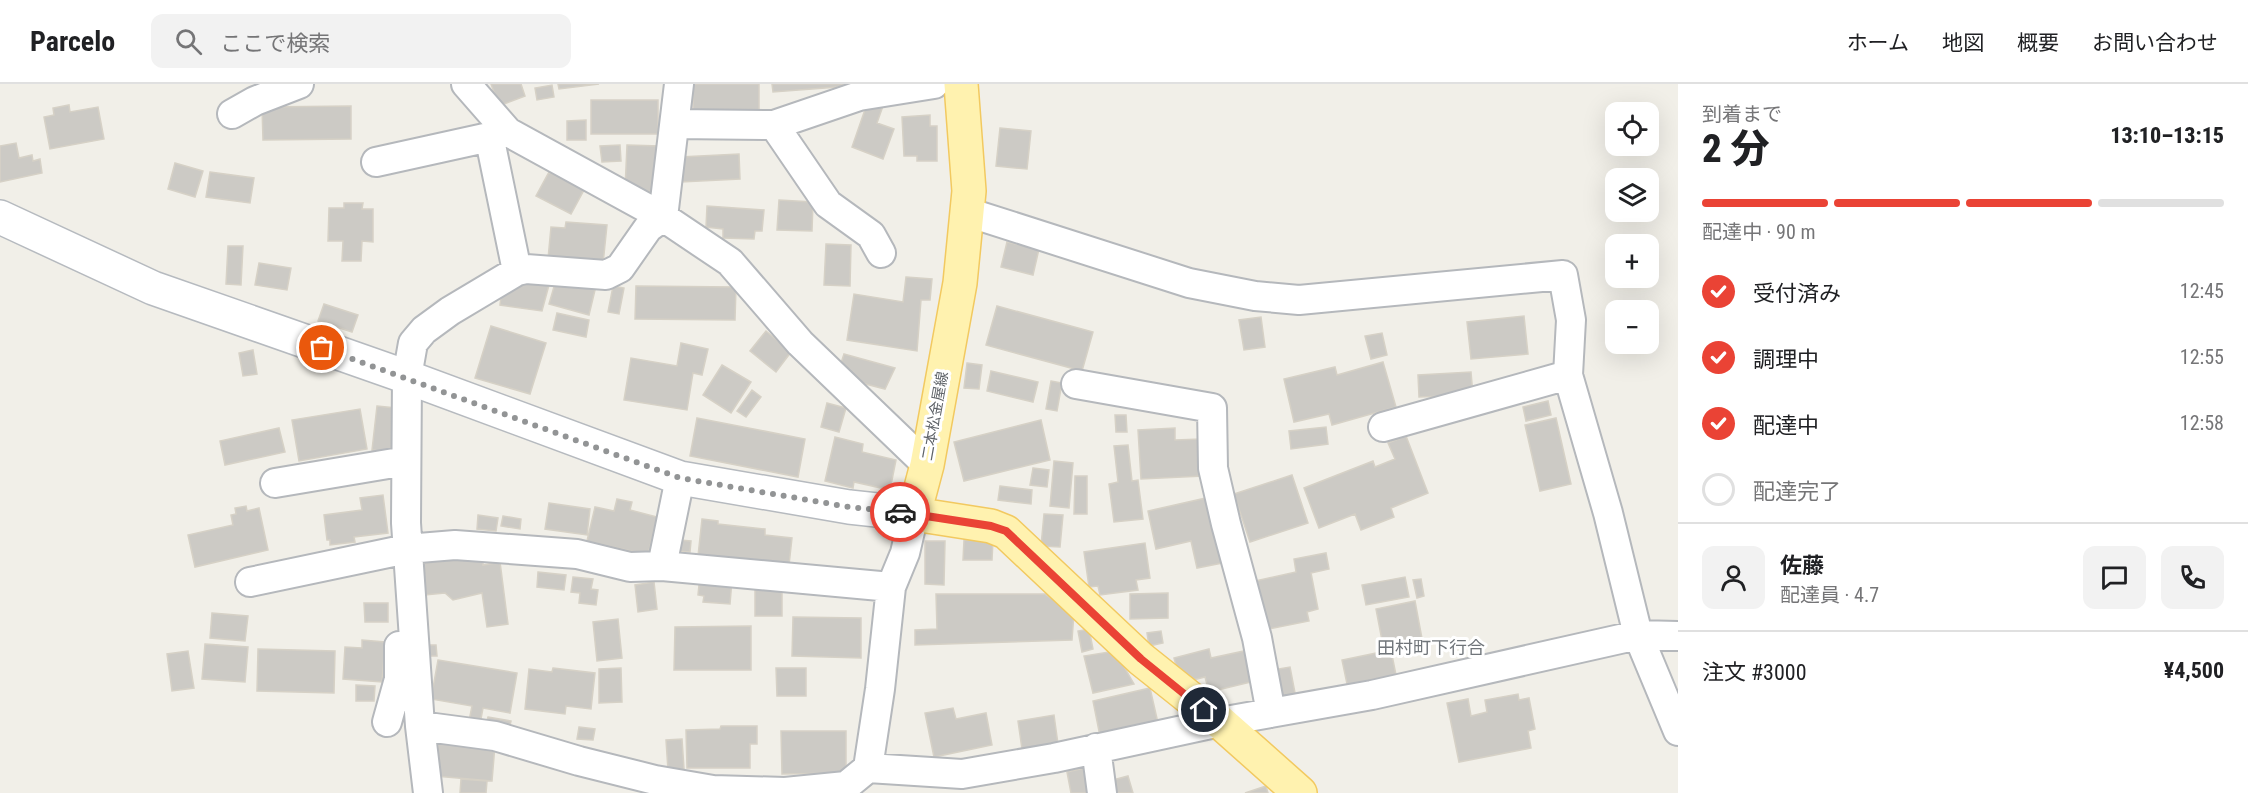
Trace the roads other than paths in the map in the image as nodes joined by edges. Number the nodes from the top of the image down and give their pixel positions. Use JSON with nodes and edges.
{"nodes":[{"id":1,"x":299,"y":84,"type":"edge"},
{"id":2,"x":466,"y":84,"type":"edge"},
{"id":3,"x":679,"y":84,"type":"edge"},
{"id":4,"x":934,"y":84,"type":"edge"},
{"id":5,"x":961,"y":84,"type":"edge"},
{"id":6,"x":232,"y":114,"type":"dead end"},
{"id":7,"x":675,"y":124,"type":"junction"},
{"id":8,"x":774,"y":125,"type":"junction"},
{"id":9,"x":496,"y":128,"type":"junction"},
{"id":10,"x":376,"y":162,"type":"dead end"},
{"id":11,"x":967,"y":212,"type":"junction"},
{"id":12,"x":0,"y":217,"type":"edge"},
{"id":13,"x":663,"y":217,"type":"junction"},
{"id":14,"x":881,"y":253,"type":"dead end"},
{"id":15,"x":517,"y":271,"type":"junction"},
{"id":16,"x":1568,"y":375,"type":"junction"},
{"id":17,"x":407,"y":377,"type":"junction"},
{"id":18,"x":1076,"y":384,"type":"dead end"},
{"id":19,"x":1383,"y":427,"type":"dead end"},
{"id":20,"x":406,"y":461,"type":"junction"},
{"id":21,"x":927,"y":465,"type":"junction"},
{"id":22,"x":680,"y":478,"type":"junction"},
{"id":23,"x":275,"y":483,"type":"dead end"},
{"id":24,"x":914,"y":514,"type":"junction"},
{"id":25,"x":408,"y":560,"type":"junction"},
{"id":26,"x":662,"y":566,"type":"junction"},
{"id":27,"x":250,"y":582,"type":"dead end"},
{"id":28,"x":891,"y":587,"type":"junction"},
{"id":29,"x":1638,"y":635,"type":"junction"},
{"id":30,"x":1678,"y":636,"type":"edge"},
{"id":31,"x":1271,"y":713,"type":"junction"},
{"id":32,"x":387,"y":722,"type":"dead end"},
{"id":33,"x":1220,"y":722,"type":"junction"},
{"id":34,"x":420,"y":726,"type":"junction"},
{"id":35,"x":1678,"y":731,"type":"edge"},
{"id":36,"x":1096,"y":748,"type":"junction"},
{"id":37,"x":868,"y":768,"type":"junction"},
{"id":38,"x":797,"y":792,"type":"edge"},
{"id":39,"x":428,"y":793,"type":"edge"},
{"id":40,"x":1102,"y":793,"type":"edge"},
{"id":41,"x":1300,"y":793,"type":"edge"}],
"edges":[{"from":1,"to":6,"type":"street"},
{"from":2,"to":9,"type":"street"},
{"from":3,"to":7,"type":"street"},
{"from":4,"to":8,"type":"street"},
{"from":5,"to":11,"type":"main road","name":"二本松金屋線"},
{"from":7,"to":8,"type":"street"},
{"from":7,"to":13,"type":"street"},
{"from":8,"to":14,"type":"street"},
{"from":9,"to":10,"type":"street"},
{"from":9,"to":13,"type":"street"},
{"from":9,"to":15,"type":"street"},
{"from":11,"to":16,"type":"street"},
{"from":11,"to":21,"type":"main road","name":"二本松金屋線"},
{"from":12,"to":17,"type":"street"},
{"from":13,"to":15,"type":"street"},
{"from":13,"to":21,"type":"street"},
{"from":15,"to":17,"type":"street"},
{"from":16,"to":19,"type":"street"},
{"from":16,"to":29,"type":"street"},
{"from":17,"to":20,"type":"street"},
{"from":17,"to":22,"type":"street"},
{"from":18,"to":31,"type":"street"},
{"from":20,"to":23,"type":"street"},
{"from":20,"to":25,"type":"street"},
{"from":21,"to":24,"type":"main road","name":"二本松金屋線"},
{"from":22,"to":24,"type":"street"},
{"from":22,"to":26,"type":"street"},
{"from":24,"to":28,"type":"street"},
{"from":24,"to":33,"type":"main road"},
{"from":25,"to":26,"type":"street"},
{"from":25,"to":27,"type":"street"},
{"from":25,"to":32,"type":"street"},
{"from":25,"to":34,"type":"street"},
{"from":26,"to":28,"type":"street"},
{"from":28,"to":37,"type":"street"},
{"from":29,"to":30,"type":"street"},
{"from":29,"to":31,"type":"street"},
{"from":29,"to":35,"type":"street"},
{"from":31,"to":33,"type":"street"},
{"from":33,"to":36,"type":"street"},
{"from":33,"to":41,"type":"main road"},
{"from":34,"to":38,"type":"street"},
{"from":34,"to":39,"type":"street"},
{"from":36,"to":37,"type":"street"},
{"from":36,"to":40,"type":"street"},
{"from":37,"to":38,"type":"street"}]}
